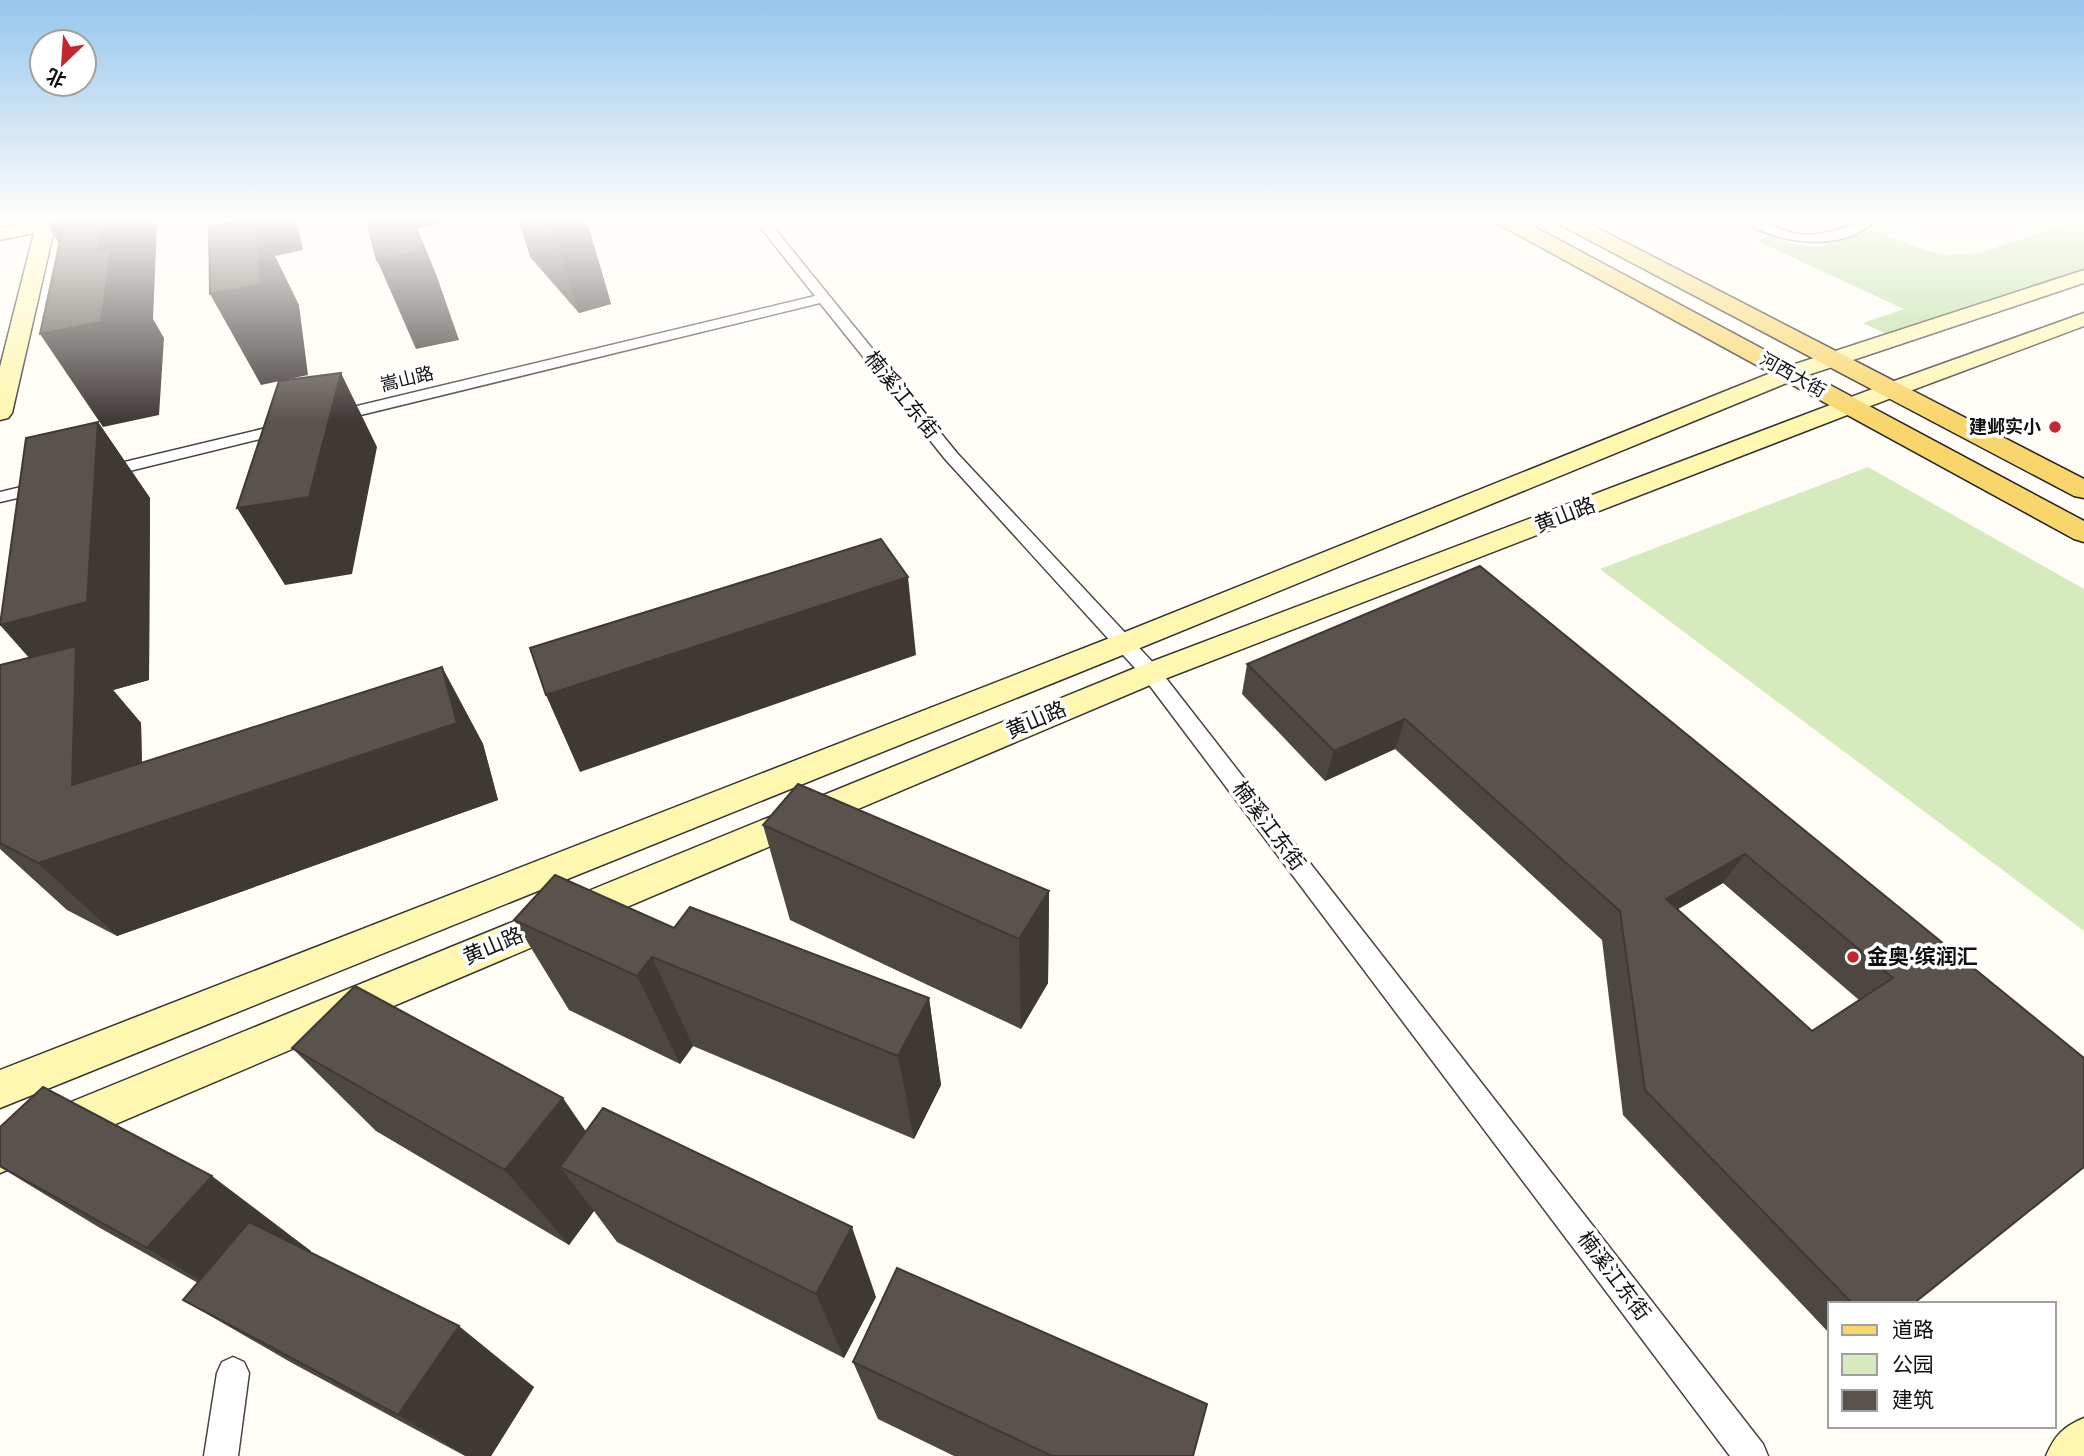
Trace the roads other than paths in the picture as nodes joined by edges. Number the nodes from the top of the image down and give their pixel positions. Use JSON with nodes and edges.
{"nodes":[{"id":1,"x":27,"y":286,"type":"edge"},
{"id":2,"x":813,"y":286,"type":"edge"},
{"id":3,"x":1629,"y":286,"type":"edge"},
{"id":4,"x":1691,"y":286,"type":"edge"},
{"id":5,"x":2054,"y":286,"type":"edge"},
{"id":6,"x":823,"y":298,"type":"junction"},
{"id":7,"x":2084,"y":319,"type":"edge"},
{"id":8,"x":1832,"y":360,"type":"junction"},
{"id":9,"x":1791,"y":373,"type":"junction"},
{"id":10,"x":1891,"y":390,"type":"junction"},
{"id":11,"x":1851,"y":407,"type":"junction"},
{"id":12,"x":0,"y":413,"type":"edge"},
{"id":13,"x":2084,"y":490,"type":"edge"},
{"id":14,"x":0,"y":497,"type":"edge"},
{"id":15,"x":2084,"y":533,"type":"edge"},
{"id":16,"x":1125,"y":643,"type":"junction"},
{"id":17,"x":1151,"y":673,"type":"junction"},
{"id":18,"x":0,"y":1089,"type":"edge"},
{"id":19,"x":0,"y":1152,"type":"edge"},
{"id":20,"x":233,"y":1373,"type":"edge"},
{"id":21,"x":2084,"y":1443,"type":"edge"},
{"id":22,"x":221,"y":1456,"type":"edge"},
{"id":23,"x":1751,"y":1456,"type":"edge"},
{"id":24,"x":2071,"y":1456,"type":"edge"}],
"edges":[{"from":1,"to":12,"type":"main road"},
{"from":2,"to":6,"type":"street","name":"楠溪江东街"},
{"from":3,"to":9,"type":"main road","name":"河西大街"},
{"from":4,"to":8,"type":"main road","name":"河西大街"},
{"from":5,"to":8,"type":"main road","name":"黄山路"},
{"from":6,"to":14,"type":"street","name":"嵩山路"},
{"from":6,"to":16,"type":"street","name":"楠溪江东街"},
{"from":7,"to":10,"type":"main road","name":"黄山路"},
{"from":8,"to":9,"type":"main road","name":"黄山路"},
{"from":8,"to":10,"type":"main road","name":"河西大街"},
{"from":9,"to":11,"type":"main road","name":"河西大街"},
{"from":9,"to":16,"type":"main road","name":"黄山路"},
{"from":10,"to":11,"type":"main road","name":"黄山路"},
{"from":10,"to":13,"type":"main road","name":"河西大街"},
{"from":11,"to":15,"type":"main road","name":"河西大街"},
{"from":11,"to":17,"type":"main road","name":"黄山路"},
{"from":16,"to":17,"type":"street","name":"楠溪江东街"},
{"from":16,"to":18,"type":"main road","name":"黄山路"},
{"from":17,"to":19,"type":"main road","name":"黄山路"},
{"from":17,"to":23,"type":"street","name":"楠溪江东街"},
{"from":20,"to":22,"type":"street"},
{"from":21,"to":24,"type":"main road"}]}
